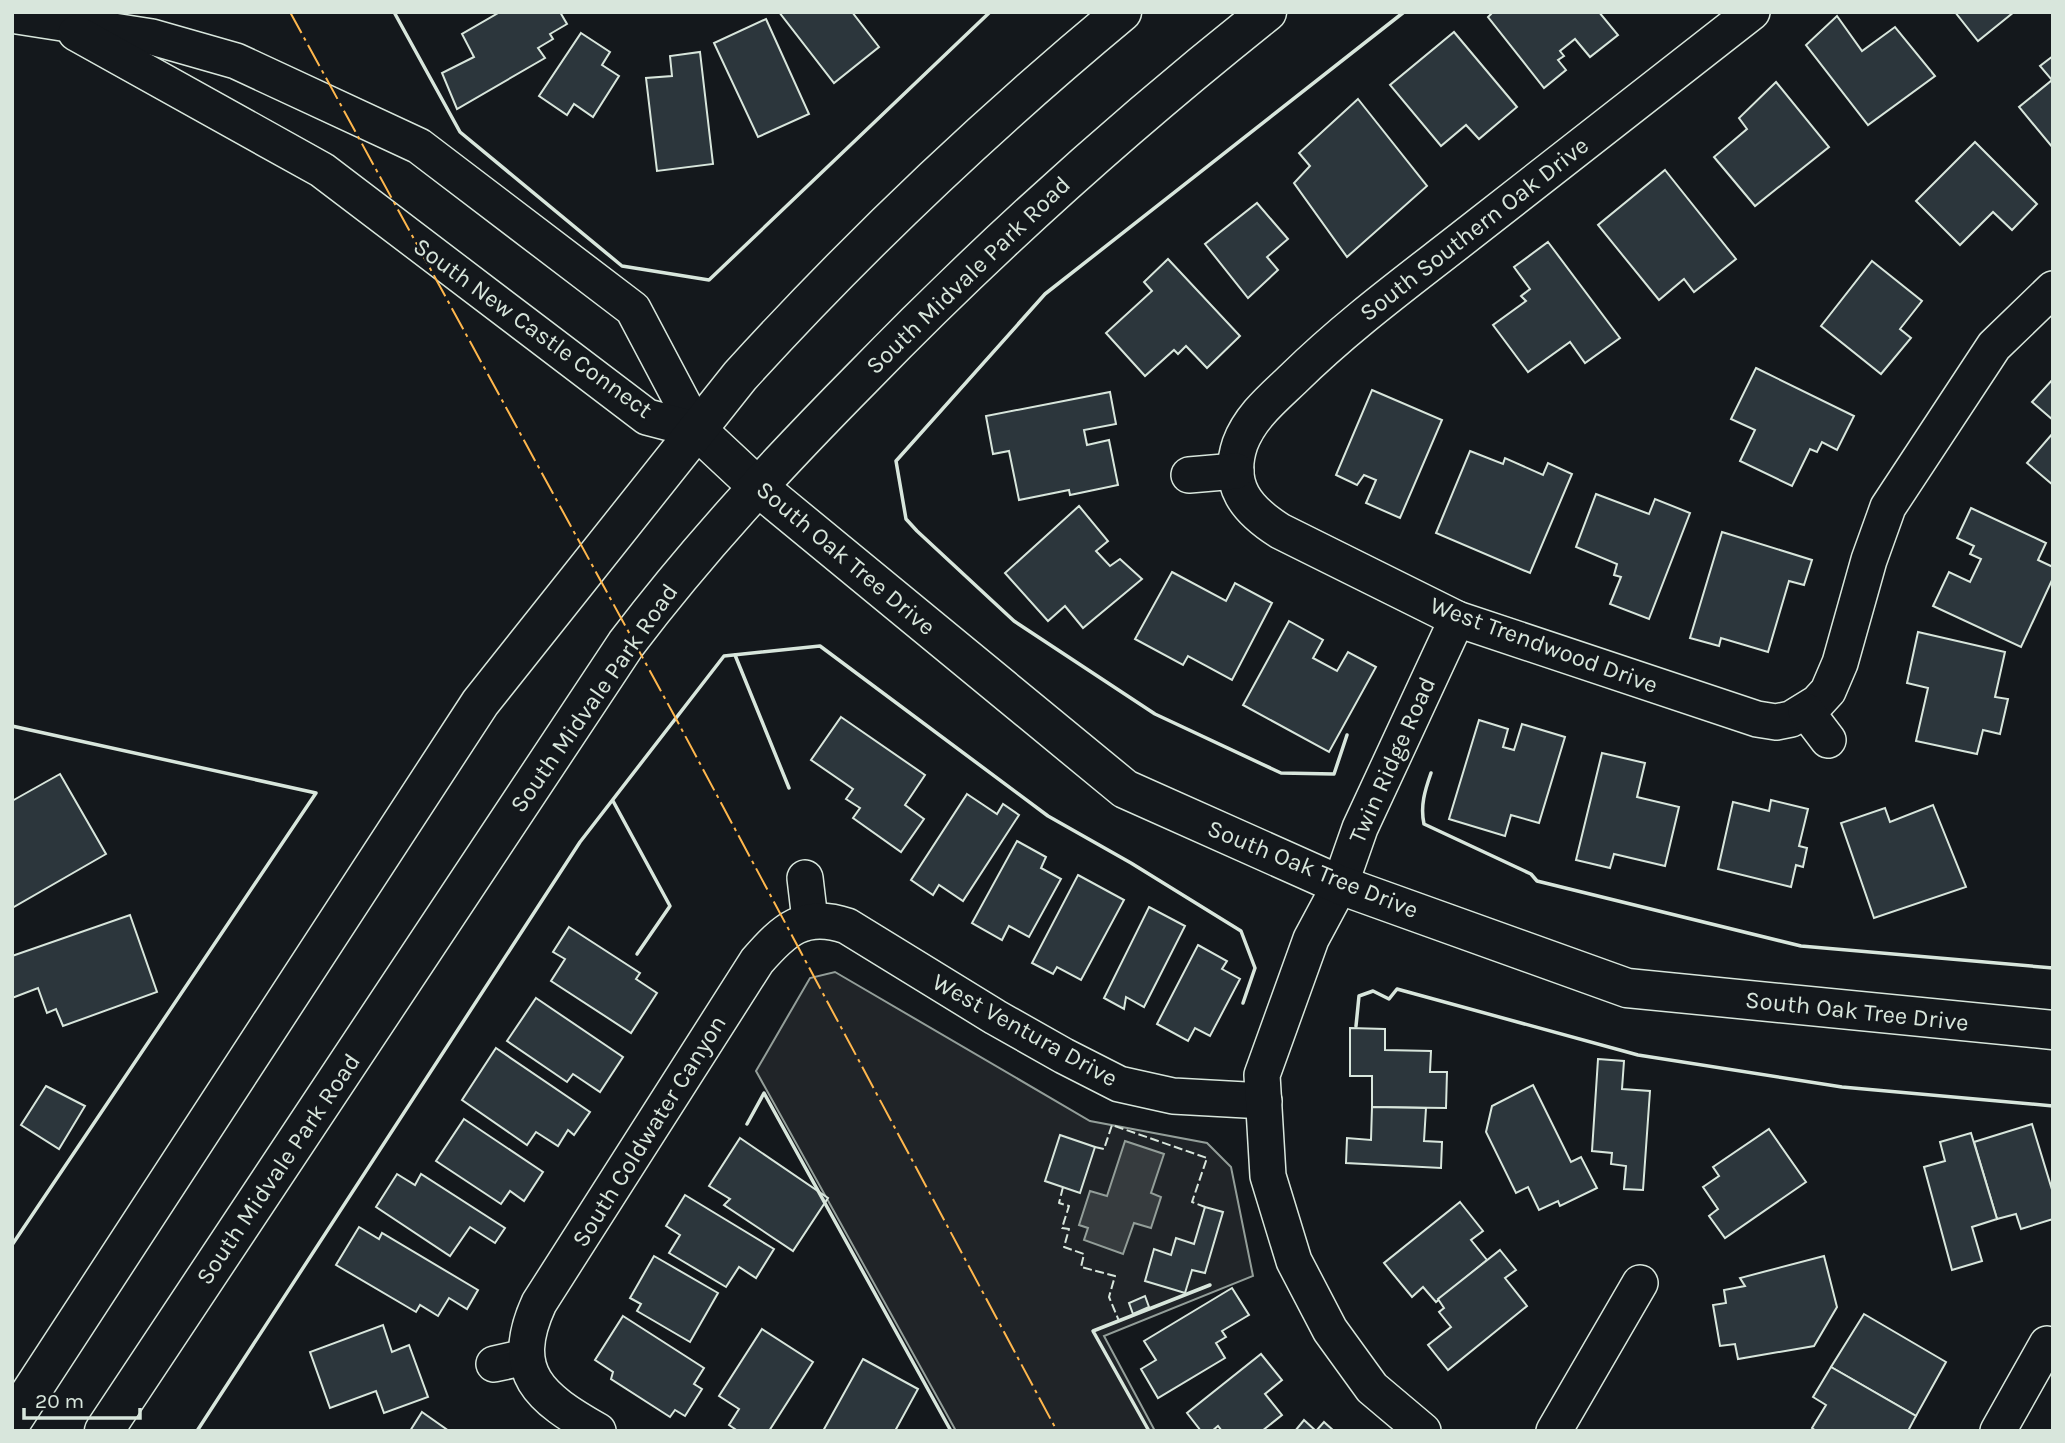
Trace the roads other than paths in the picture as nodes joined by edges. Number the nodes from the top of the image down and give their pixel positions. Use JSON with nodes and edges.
{"nodes":[{"id":1,"x":1122,"y":12,"type":"edge"},
{"id":2,"x":1267,"y":12,"type":"edge"},
{"id":3,"x":1752,"y":12,"type":"edge"},
{"id":4,"x":12,"y":13,"type":"edge"},
{"id":5,"x":57,"y":23,"type":"junction"},
{"id":6,"x":2053,"y":289,"type":"edge"},
{"id":7,"x":697,"y":430,"type":"junction"},
{"id":8,"x":1236,"y":474,"type":"junction"},
{"id":9,"x":1189,"y":475,"type":"dead end"},
{"id":10,"x":757,"y":486,"type":"junction"},
{"id":11,"x":1457,"y":620,"type":"junction"},
{"id":12,"x":1806,"y":711,"type":"junction"},
{"id":13,"x":1828,"y":740,"type":"dead end"},
{"id":14,"x":805,"y":878,"type":"dead end"},
{"id":15,"x":1340,"y":885,"type":"junction"},
{"id":16,"x":805,"y":922,"type":"junction"},
{"id":17,"x":2053,"y":1030,"type":"edge"},
{"id":18,"x":1264,"y":1101,"type":"junction"},
{"id":19,"x":1640,"y":1283,"type":"dead end"},
{"id":20,"x":2047,"y":1344,"type":"dead end"},
{"id":21,"x":12,"y":1421,"type":"edge"},
{"id":22,"x":104,"y":1431,"type":"edge"},
{"id":23,"x":598,"y":1431,"type":"edge"},
{"id":24,"x":1423,"y":1431,"type":"edge"},
{"id":25,"x":1554,"y":1431,"type":"edge"},
{"id":26,"x":1998,"y":1431,"type":"edge"}],
"edges":[{"from":1,"to":7,"type":"main road"},
{"from":2,"to":10,"type":"main road","name":"South Midvale Park Road"},
{"from":3,"to":8,"type":"street","name":"South Southern Oak Drive"},
{"from":4,"to":5,"type":"street","name":"South New Castle Connect"},
{"from":5,"to":7,"type":"street","name":"South New Castle Connect"},
{"from":5,"to":7,"type":"street","name":"South New Castle Connect"},
{"from":6,"to":12,"type":"street"},
{"from":7,"to":10,"type":"main road","name":"South Oak Tree Drive"},
{"from":7,"to":21,"type":"main road"},
{"from":8,"to":9,"type":"street"},
{"from":8,"to":11,"type":"street","name":"West Trendwood Drive"},
{"from":10,"to":15,"type":"main road","name":"South Oak Tree Drive"},
{"from":10,"to":22,"type":"main road","name":"South Midvale Park Road"},
{"from":11,"to":12,"type":"street","name":"West Trendwood Drive"},
{"from":11,"to":15,"type":"street","name":"Twin Ridge Road"},
{"from":12,"to":13,"type":"street"},
{"from":14,"to":16,"type":"street"},
{"from":15,"to":17,"type":"main road","name":"South Oak Tree Drive"},
{"from":15,"to":18,"type":"street","name":"Twin Ridge Road"},
{"from":16,"to":18,"type":"street","name":"West Ventura Drive"},
{"from":16,"to":23,"type":"street","name":"South Coldwater Canyon"},
{"from":18,"to":24,"type":"street","name":"Twin Ridge Road"},
{"from":19,"to":25,"type":"street"},
{"from":20,"to":26,"type":"street"}]}
